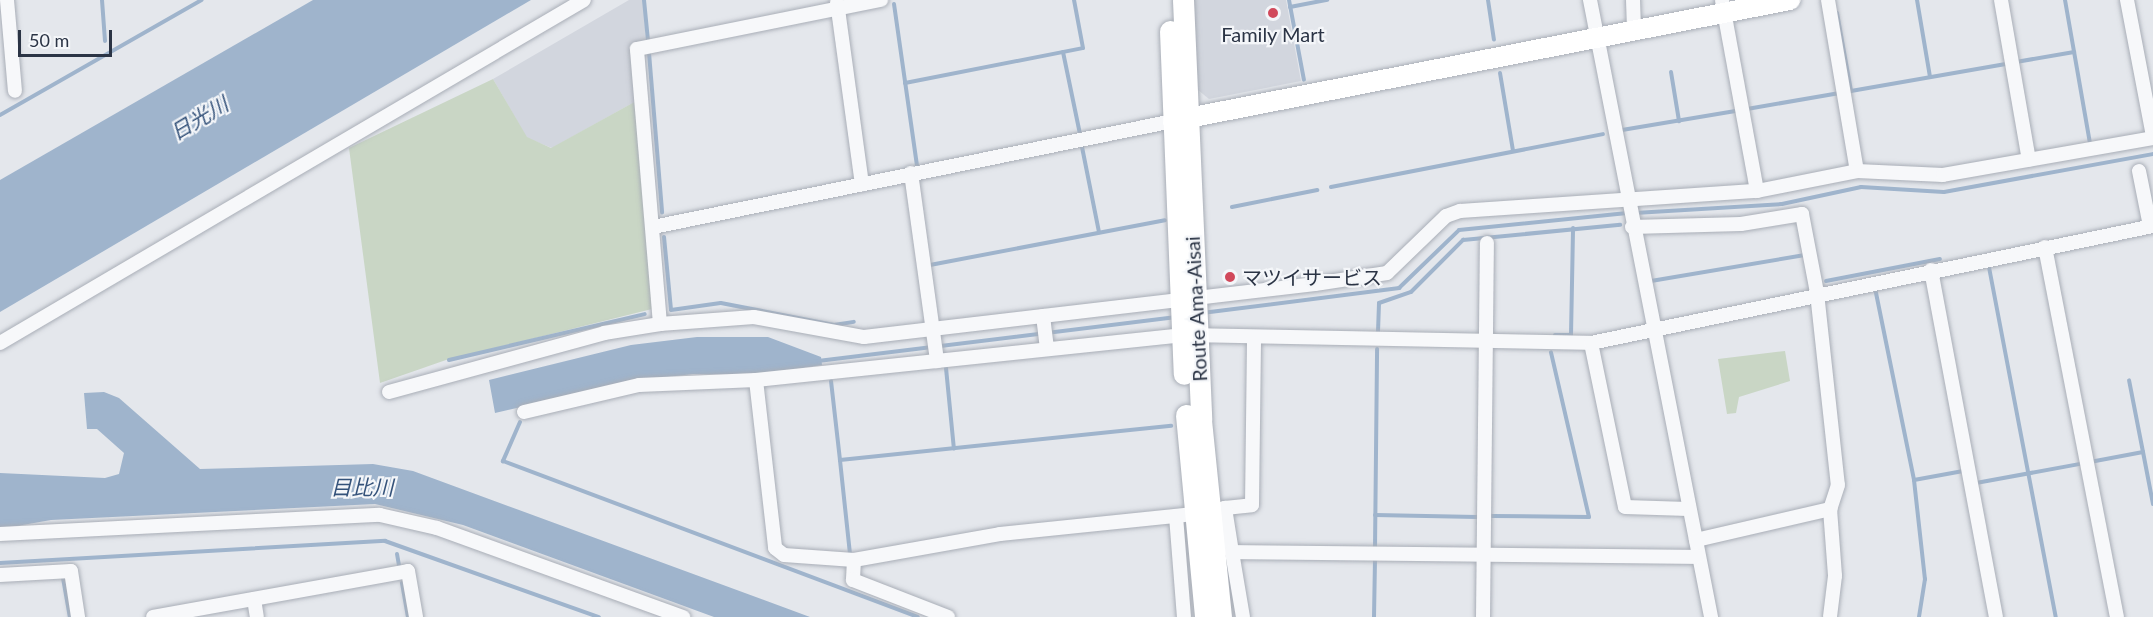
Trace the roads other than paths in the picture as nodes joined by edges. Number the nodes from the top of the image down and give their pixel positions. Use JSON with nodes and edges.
{"nodes":[{"id":1,"x":7,"y":0,"type":"edge"},
{"id":2,"x":584,"y":0,"type":"edge"},
{"id":3,"x":881,"y":0,"type":"edge"},
{"id":4,"x":1169,"y":0,"type":"edge"},
{"id":5,"x":1183,"y":0,"type":"edge"},
{"id":6,"x":1590,"y":0,"type":"edge"},
{"id":7,"x":1633,"y":0,"type":"edge"},
{"id":8,"x":1790,"y":0,"type":"edge"},
{"id":9,"x":1828,"y":0,"type":"edge"},
{"id":10,"x":2001,"y":0,"type":"edge"},
{"id":11,"x":2127,"y":0,"type":"edge"},
{"id":12,"x":837,"y":4,"type":"edge"},
{"id":13,"x":1723,"y":6,"type":"edge"},
{"id":14,"x":1634,"y":30,"type":"junction"},
{"id":15,"x":1597,"y":38,"type":"junction"},
{"id":16,"x":15,"y":91,"type":"dead end"},
{"id":17,"x":1180,"y":120,"type":"junction"},
{"id":18,"x":2153,"y":137,"type":"edge"},
{"id":19,"x":2029,"y":160,"type":"junction"},
{"id":20,"x":1857,"y":171,"type":"junction"},
{"id":21,"x":2139,"y":171,"type":"dead end"},
{"id":22,"x":911,"y":173,"type":"junction"},
{"id":23,"x":862,"y":184,"type":"junction"},
{"id":24,"x":1757,"y":191,"type":"junction"},
{"id":25,"x":1626,"y":202,"type":"junction"},
{"id":26,"x":1631,"y":224,"type":"junction"},
{"id":27,"x":2152,"y":226,"type":"edge"},
{"id":28,"x":653,"y":227,"type":"junction"},
{"id":29,"x":1487,"y":243,"type":"dead end"},
{"id":30,"x":2045,"y":247,"type":"junction"},
{"id":31,"x":1931,"y":270,"type":"junction"},
{"id":32,"x":1817,"y":292,"type":"junction"},
{"id":33,"x":1043,"y":316,"type":"junction"},
{"id":34,"x":1188,"y":316,"type":"junction"},
{"id":35,"x":660,"y":324,"type":"junction"},
{"id":36,"x":1652,"y":330,"type":"junction"},
{"id":37,"x":932,"y":332,"type":"junction"},
{"id":38,"x":1254,"y":340,"type":"junction"},
{"id":39,"x":0,"y":343,"type":"edge"},
{"id":40,"x":1486,"y":343,"type":"junction"},
{"id":41,"x":1591,"y":343,"type":"junction"},
{"id":42,"x":1047,"y":348,"type":"junction"},
{"id":43,"x":936,"y":357,"type":"junction"},
{"id":44,"x":756,"y":380,"type":"junction"},
{"id":45,"x":389,"y":392,"type":"dead end"},
{"id":46,"x":524,"y":412,"type":"dead end"},
{"id":47,"x":1688,"y":509,"type":"junction"},
{"id":48,"x":1830,"y":509,"type":"junction"},
{"id":49,"x":1201,"y":512,"type":"junction"},
{"id":50,"x":0,"y":534,"type":"edge"},
{"id":51,"x":1696,"y":540,"type":"junction"},
{"id":52,"x":1232,"y":552,"type":"junction"},
{"id":53,"x":1484,"y":556,"type":"junction"},
{"id":54,"x":1697,"y":557,"type":"junction"},
{"id":55,"x":854,"y":560,"type":"junction"},
{"id":56,"x":0,"y":574,"type":"edge"},
{"id":57,"x":254,"y":599,"type":"junction"},
{"id":58,"x":78,"y":617,"type":"edge"},
{"id":59,"x":153,"y":617,"type":"edge"},
{"id":60,"x":257,"y":617,"type":"edge"},
{"id":61,"x":416,"y":617,"type":"edge"},
{"id":62,"x":683,"y":617,"type":"edge"},
{"id":63,"x":948,"y":617,"type":"edge"},
{"id":64,"x":1184,"y":617,"type":"edge"},
{"id":65,"x":1205,"y":617,"type":"edge"},
{"id":66,"x":1221,"y":617,"type":"edge"},
{"id":67,"x":1243,"y":617,"type":"edge"},
{"id":68,"x":1483,"y":617,"type":"edge"},
{"id":69,"x":1711,"y":617,"type":"edge"},
{"id":70,"x":1830,"y":617,"type":"edge"},
{"id":71,"x":1996,"y":617,"type":"edge"},
{"id":72,"x":2117,"y":617,"type":"edge"}],
"edges":[{"from":1,"to":16,"type":"street"},
{"from":2,"to":39,"type":"street"},
{"from":3,"to":12,"type":"street"},
{"from":4,"to":17,"type":"main road","name":"Route Ama-Aisai"},
{"from":5,"to":17,"type":"main road","name":"Route Ama-Aisai"},
{"from":6,"to":15,"type":"street"},
{"from":7,"to":14,"type":"street"},
{"from":8,"to":13,"type":"street"},
{"from":9,"to":20,"type":"street"},
{"from":10,"to":19,"type":"street"},
{"from":11,"to":18,"type":"street"},
{"from":12,"to":23,"type":"street"},
{"from":12,"to":28,"type":"street"},
{"from":13,"to":14,"type":"street"},
{"from":13,"to":24,"type":"street"},
{"from":14,"to":15,"type":"street"},
{"from":15,"to":17,"type":"street"},
{"from":15,"to":25,"type":"street"},
{"from":17,"to":22,"type":"street"},
{"from":17,"to":34,"type":"main road","name":"Route Ama-Aisai"},
{"from":18,"to":19,"type":"street"},
{"from":19,"to":20,"type":"street"},
{"from":20,"to":24,"type":"street"},
{"from":21,"to":27,"type":"street"},
{"from":22,"to":23,"type":"street"},
{"from":22,"to":37,"type":"street"},
{"from":23,"to":28,"type":"street"},
{"from":24,"to":25,"type":"street"},
{"from":25,"to":26,"type":"street"},
{"from":25,"to":34,"type":"street"},
{"from":26,"to":32,"type":"street"},
{"from":26,"to":36,"type":"street"},
{"from":27,"to":30,"type":"street"},
{"from":28,"to":35,"type":"street"},
{"from":29,"to":40,"type":"street"},
{"from":30,"to":31,"type":"street"},
{"from":30,"to":72,"type":"street"},
{"from":31,"to":32,"type":"street"},
{"from":31,"to":71,"type":"street"},
{"from":32,"to":36,"type":"street"},
{"from":32,"to":48,"type":"street"},
{"from":33,"to":34,"type":"street"},
{"from":33,"to":37,"type":"street"},
{"from":33,"to":42,"type":"street"},
{"from":34,"to":38,"type":"street"},
{"from":34,"to":42,"type":"street"},
{"from":34,"to":49,"type":"main road","name":"Route Ama-Aisai"},
{"from":35,"to":37,"type":"street"},
{"from":35,"to":45,"type":"street"},
{"from":36,"to":41,"type":"street"},
{"from":36,"to":47,"type":"street"},
{"from":37,"to":43,"type":"street"},
{"from":38,"to":40,"type":"street"},
{"from":38,"to":49,"type":"street"},
{"from":40,"to":41,"type":"street"},
{"from":40,"to":53,"type":"street"},
{"from":41,"to":47,"type":"street"},
{"from":42,"to":43,"type":"street"},
{"from":43,"to":44,"type":"street"},
{"from":44,"to":46,"type":"street"},
{"from":44,"to":55,"type":"street"},
{"from":47,"to":51,"type":"street"},
{"from":48,"to":51,"type":"street"},
{"from":48,"to":70,"type":"street"},
{"from":49,"to":52,"type":"street"},
{"from":49,"to":55,"type":"street"},
{"from":49,"to":64,"type":"street"},
{"from":49,"to":65,"type":"main road","name":"Route Ama-Aisai"},
{"from":49,"to":66,"type":"main road","name":"Route Ama-Aisai"},
{"from":50,"to":62,"type":"street"},
{"from":51,"to":54,"type":"street"},
{"from":52,"to":53,"type":"street"},
{"from":52,"to":67,"type":"street"},
{"from":53,"to":54,"type":"street"},
{"from":53,"to":68,"type":"street"},
{"from":54,"to":69,"type":"street"},
{"from":55,"to":63,"type":"street"},
{"from":56,"to":58,"type":"street"},
{"from":57,"to":59,"type":"street"},
{"from":57,"to":60,"type":"street"},
{"from":57,"to":61,"type":"street"}]}
